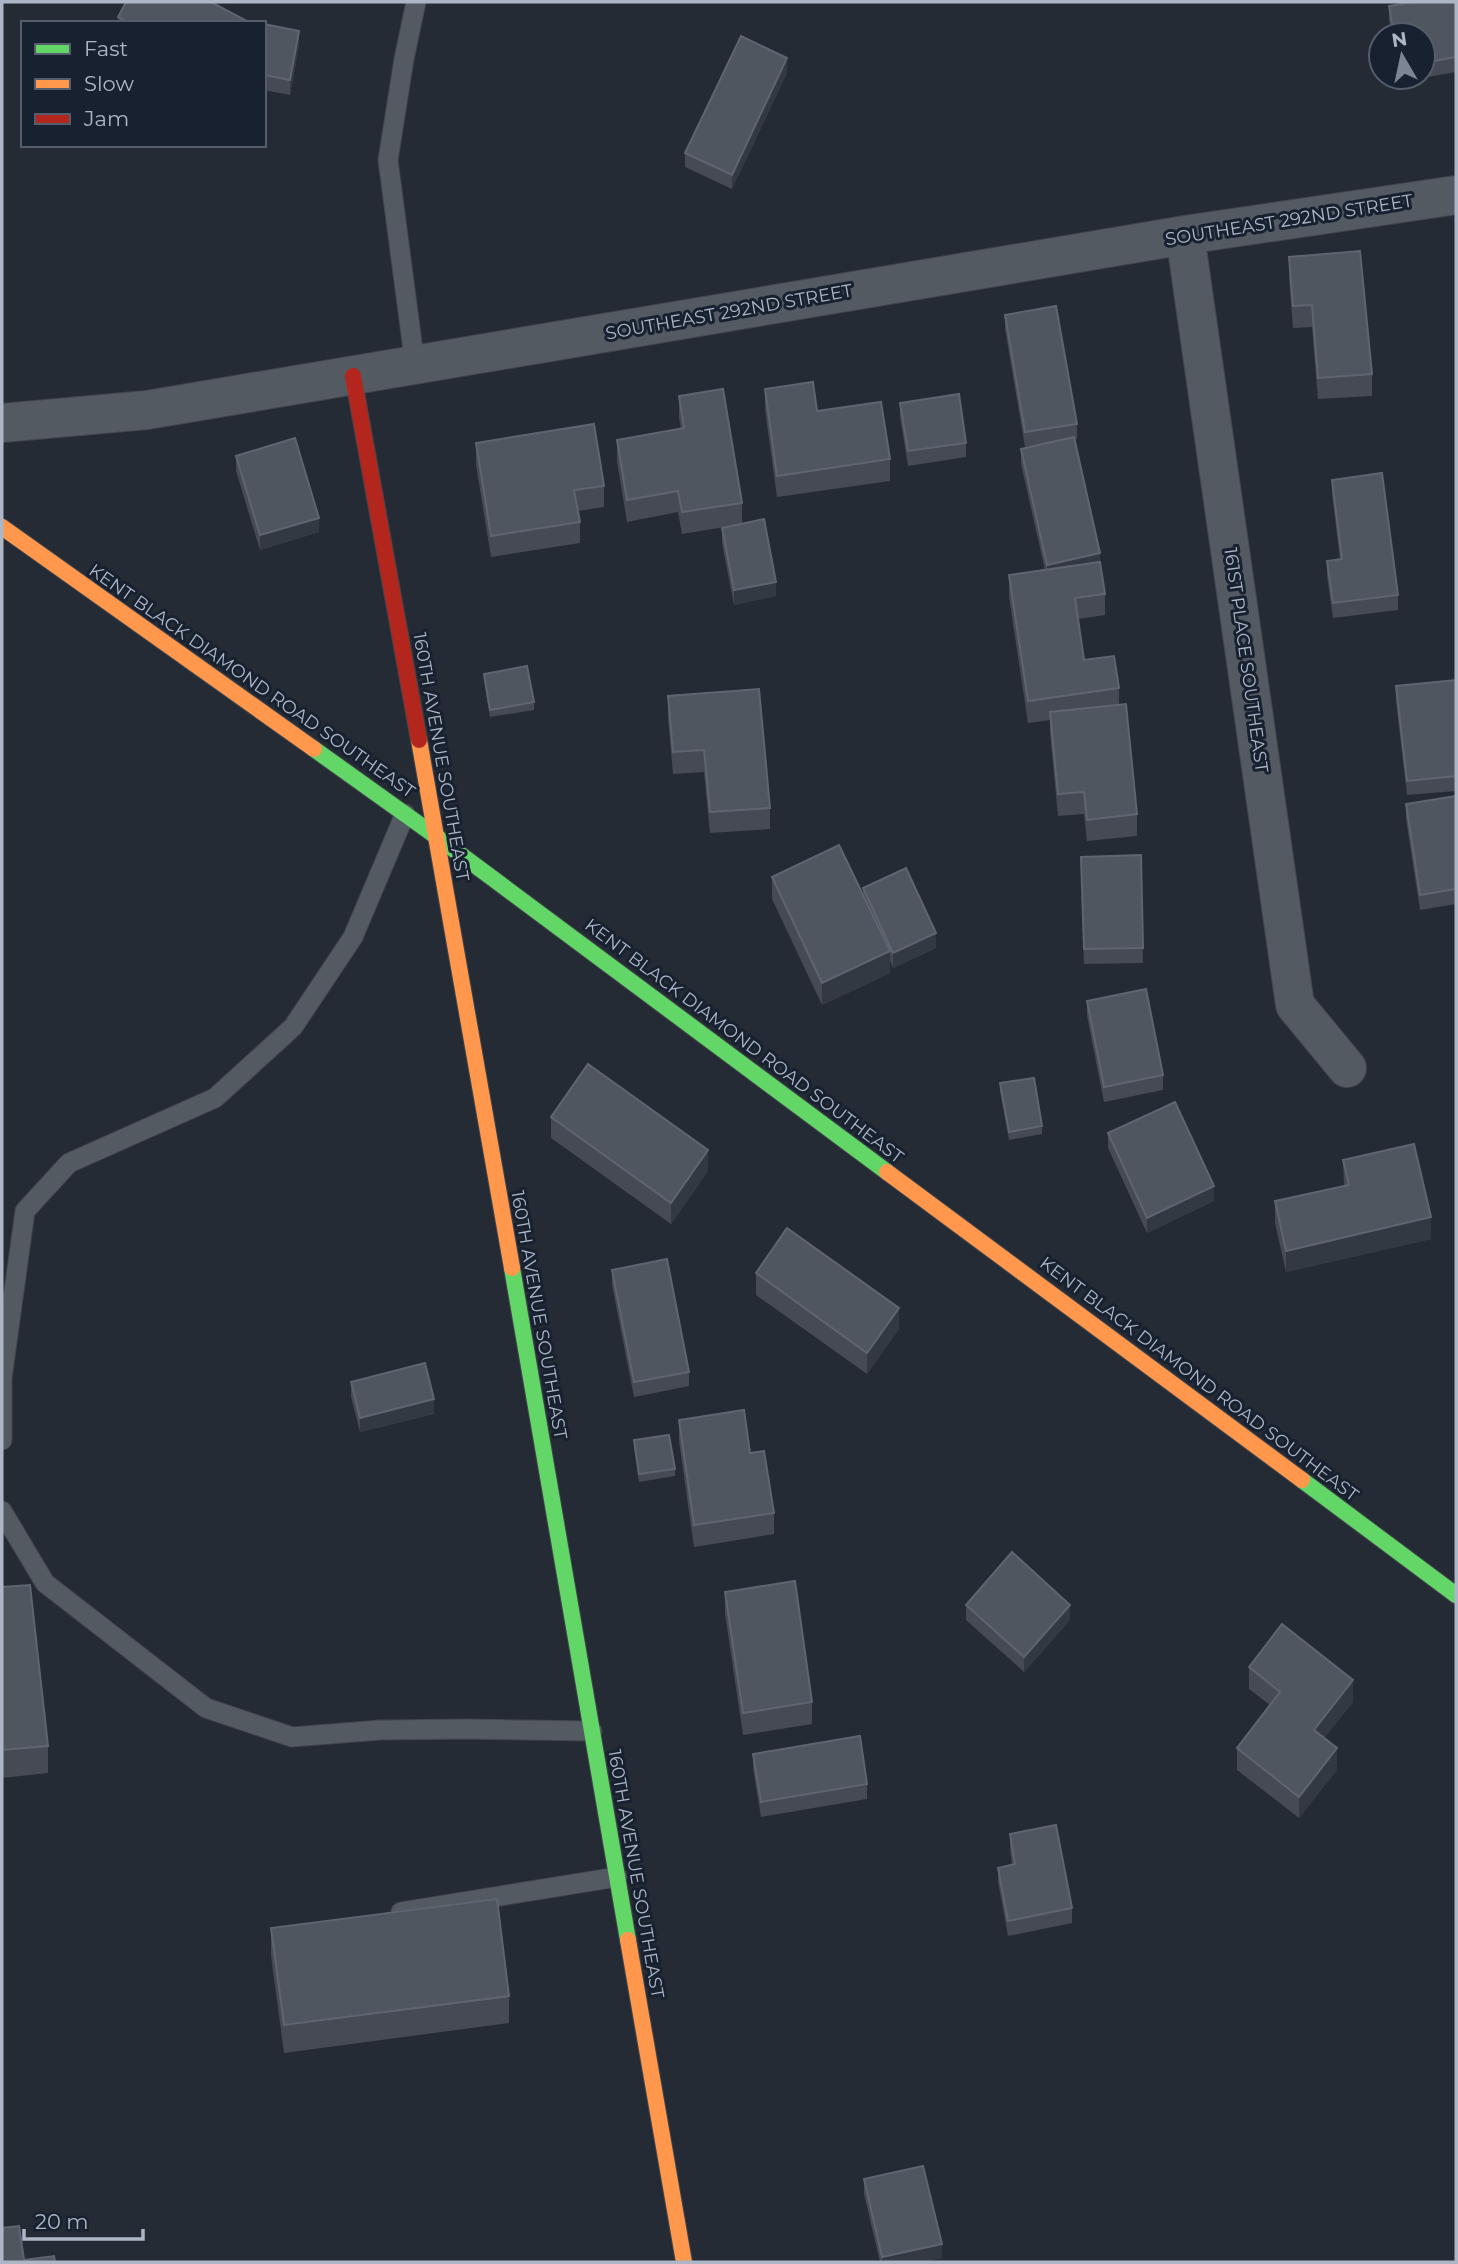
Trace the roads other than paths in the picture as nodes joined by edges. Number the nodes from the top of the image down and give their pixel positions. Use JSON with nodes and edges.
{"nodes":[{"id":1,"x":416,"y":2,"type":"edge"},
{"id":2,"x":1456,"y":195,"type":"edge"},
{"id":3,"x":1185,"y":235,"type":"junction"},
{"id":4,"x":415,"y":365,"type":"junction"},
{"id":5,"x":353,"y":376,"type":"junction"},
{"id":6,"x":2,"y":423,"type":"edge"},
{"id":7,"x":2,"y":527,"type":"edge"},
{"id":8,"x":405,"y":814,"type":"junction"},
{"id":9,"x":436,"y":837,"type":"junction"},
{"id":10,"x":1347,"y":1068,"type":"dead end"},
{"id":11,"x":2,"y":1440,"type":"edge"},
{"id":12,"x":2,"y":1511,"type":"edge"},
{"id":13,"x":1456,"y":1595,"type":"edge"},
{"id":14,"x":592,"y":1731,"type":"junction"},
{"id":15,"x":617,"y":1877,"type":"junction"},
{"id":16,"x":382,"y":1915,"type":"edge"},
{"id":17,"x":684,"y":2262,"type":"edge"}],
"edges":[{"from":1,"to":4,"type":"lane"},
{"from":2,"to":3,"type":"street","name":"SOUTHEAST 292ND STREET"},
{"from":3,"to":4,"type":"street","name":"SOUTHEAST 292ND STREET"},
{"from":3,"to":10,"type":"street","name":"161ST PLACE SOUTHEAST"},
{"from":4,"to":5,"type":"street","name":"SOUTHEAST 292ND STREET"},
{"from":5,"to":6,"type":"street","name":"SOUTHEAST 292ND STREET"},
{"from":5,"to":9,"type":"street","name":"160TH AVENUE SOUTHEAST"},
{"from":7,"to":8,"type":"street","name":"KENT BLACK DIAMOND ROAD SOUTHEAST"},
{"from":8,"to":9,"type":"street","name":"KENT BLACK DIAMOND ROAD SOUTHEAST"},
{"from":8,"to":11,"type":"lane"},
{"from":9,"to":13,"type":"street","name":"KENT BLACK DIAMOND ROAD SOUTHEAST"},
{"from":9,"to":14,"type":"street","name":"160TH AVENUE SOUTHEAST"},
{"from":12,"to":14,"type":"lane"},
{"from":14,"to":15,"type":"street","name":"160TH AVENUE SOUTHEAST"},
{"from":15,"to":16,"type":"lane"},
{"from":15,"to":17,"type":"street","name":"160TH AVENUE SOUTHEAST"}]}
